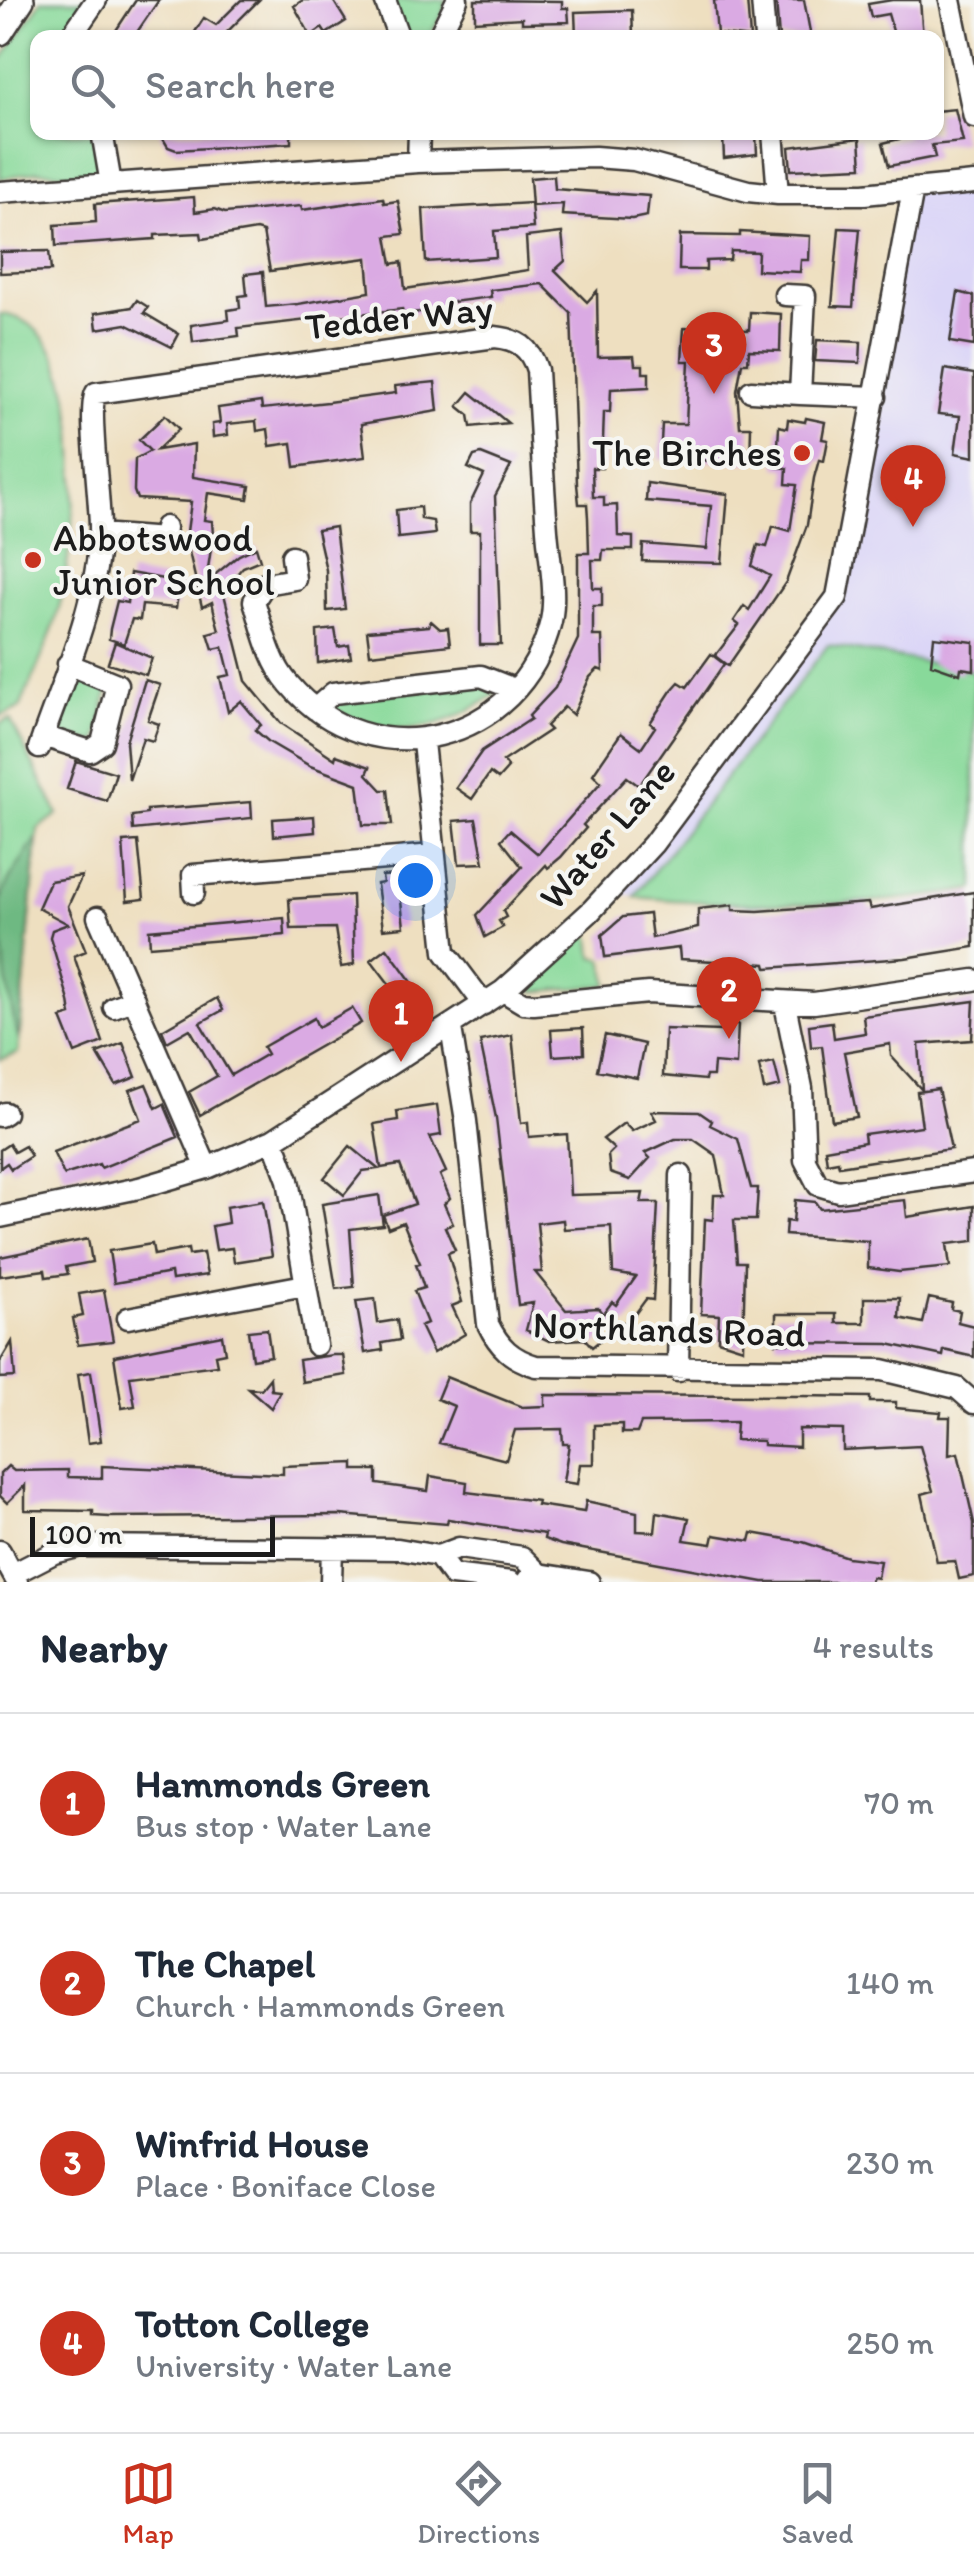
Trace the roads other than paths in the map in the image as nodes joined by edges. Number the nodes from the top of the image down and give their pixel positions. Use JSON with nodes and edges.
{"nodes":[{"id":1,"x":22,"y":0,"type":"edge"},
{"id":2,"x":96,"y":0,"type":"edge"},
{"id":3,"x":384,"y":0,"type":"edge"},
{"id":4,"x":457,"y":0,"type":"edge"},
{"id":5,"x":762,"y":0,"type":"edge"},
{"id":6,"x":950,"y":0,"type":"edge"},
{"id":7,"x":75,"y":30,"type":"edge"},
{"id":8,"x":396,"y":30,"type":"edge"},
{"id":9,"x":442,"y":30,"type":"edge"},
{"id":10,"x":764,"y":30,"type":"edge"},
{"id":11,"x":0,"y":32,"type":"edge"},
{"id":12,"x":974,"y":116,"type":"edge"},
{"id":13,"x":104,"y":140,"type":"edge"},
{"id":14,"x":419,"y":140,"type":"edge"},
{"id":15,"x":774,"y":140,"type":"edge"},
{"id":16,"x":418,"y":162,"type":"junction"},
{"id":17,"x":974,"y":183,"type":"edge"},
{"id":18,"x":112,"y":184,"type":"junction"},
{"id":19,"x":914,"y":189,"type":"junction"},
{"id":20,"x":0,"y":192,"type":"edge"},
{"id":21,"x":778,"y":194,"type":"junction"},
{"id":22,"x":784,"y":295,"type":"dead end"},
{"id":23,"x":750,"y":391,"type":"dead end"},
{"id":24,"x":800,"y":394,"type":"junction"},
{"id":25,"x":876,"y":397,"type":"junction"},
{"id":26,"x":100,"y":534,"type":"junction"},
{"id":27,"x":164,"y":539,"type":"dead end"},
{"id":28,"x":292,"y":556,"type":"dead end"},
{"id":29,"x":68,"y":664,"type":"junction"},
{"id":30,"x":514,"y":689,"type":"junction"},
{"id":31,"x":315,"y":709,"type":"junction"},
{"id":32,"x":422,"y":742,"type":"junction"},
{"id":33,"x":434,"y":855,"type":"junction"},
{"id":34,"x":193,"y":876,"type":"dead end"},
{"id":35,"x":98,"y":917,"type":"dead end"},
{"id":36,"x":974,"y":980,"type":"edge"},
{"id":37,"x":503,"y":991,"type":"junction"},
{"id":38,"x":484,"y":1004,"type":"junction"},
{"id":39,"x":785,"y":1004,"type":"junction"},
{"id":40,"x":450,"y":1028,"type":"junction"},
{"id":41,"x":274,"y":1140,"type":"junction"},
{"id":42,"x":207,"y":1168,"type":"junction"},
{"id":43,"x":974,"y":1172,"type":"edge"},
{"id":44,"x":681,"y":1175,"type":"dead end"},
{"id":45,"x":0,"y":1217,"type":"edge"},
{"id":46,"x":305,"y":1285,"type":"junction"},
{"id":47,"x":128,"y":1318,"type":"dead end"},
{"id":48,"x":316,"y":1344,"type":"dead end"},
{"id":49,"x":678,"y":1370,"type":"junction"},
{"id":50,"x":974,"y":1404,"type":"edge"},
{"id":51,"x":332,"y":1548,"type":"junction"},
{"id":52,"x":0,"y":1551,"type":"edge"},
{"id":53,"x":438,"y":1556,"type":"junction"},
{"id":54,"x":539,"y":1574,"type":"junction"},
{"id":55,"x":16,"y":1578,"type":"edge"},
{"id":56,"x":332,"y":1582,"type":"edge"},
{"id":57,"x":513,"y":1582,"type":"edge"},
{"id":58,"x":589,"y":1582,"type":"edge"}],
"edges":[{"from":1,"to":11,"type":"main road"},
{"from":2,"to":7,"type":"street"},
{"from":3,"to":8,"type":"street"},
{"from":4,"to":9,"type":"street"},
{"from":5,"to":10,"type":"street"},
{"from":6,"to":12,"type":"street"},
{"from":13,"to":18,"type":"street"},
{"from":14,"to":16,"type":"street"},
{"from":15,"to":21,"type":"street"},
{"from":16,"to":18,"type":"street"},
{"from":16,"to":21,"type":"street"},
{"from":17,"to":19,"type":"street"},
{"from":18,"to":20,"type":"street"},
{"from":19,"to":21,"type":"street"},
{"from":19,"to":25,"type":"street","name":"Water Lane"},
{"from":22,"to":24,"type":"street"},
{"from":23,"to":24,"type":"street"},
{"from":24,"to":25,"type":"street"},
{"from":25,"to":37,"type":"street","name":"Water Lane"},
{"from":26,"to":27,"type":"street"},
{"from":26,"to":29,"type":"street"},
{"from":26,"to":30,"type":"street","name":"Tedder Way"},
{"from":28,"to":31,"type":"street"},
{"from":29,"to":29,"type":"street"},
{"from":30,"to":31,"type":"street"},
{"from":30,"to":32,"type":"street"},
{"from":31,"to":32,"type":"street"},
{"from":32,"to":33,"type":"street"},
{"from":33,"to":34,"type":"street"},
{"from":33,"to":38,"type":"street"},
{"from":35,"to":42,"type":"street"},
{"from":36,"to":39,"type":"street"},
{"from":37,"to":38,"type":"street","name":"Water Lane"},
{"from":37,"to":39,"type":"street"},
{"from":38,"to":40,"type":"street","name":"Water Lane"},
{"from":39,"to":43,"type":"street"},
{"from":40,"to":41,"type":"street","name":"Water Lane"},
{"from":40,"to":49,"type":"street","name":"Northlands Road"},
{"from":41,"to":42,"type":"street","name":"Water Lane"},
{"from":41,"to":46,"type":"street"},
{"from":42,"to":45,"type":"street","name":"Water Lane"},
{"from":44,"to":49,"type":"street"},
{"from":46,"to":47,"type":"street"},
{"from":46,"to":48,"type":"street"},
{"from":49,"to":50,"type":"street","name":"Northlands Road"},
{"from":51,"to":53,"type":"street"},
{"from":51,"to":55,"type":"street"},
{"from":51,"to":56,"type":"street"},
{"from":52,"to":55,"type":"street"},
{"from":53,"to":54,"type":"street"},
{"from":53,"to":57,"type":"street"},
{"from":54,"to":57,"type":"street"},
{"from":54,"to":58,"type":"street"}]}
